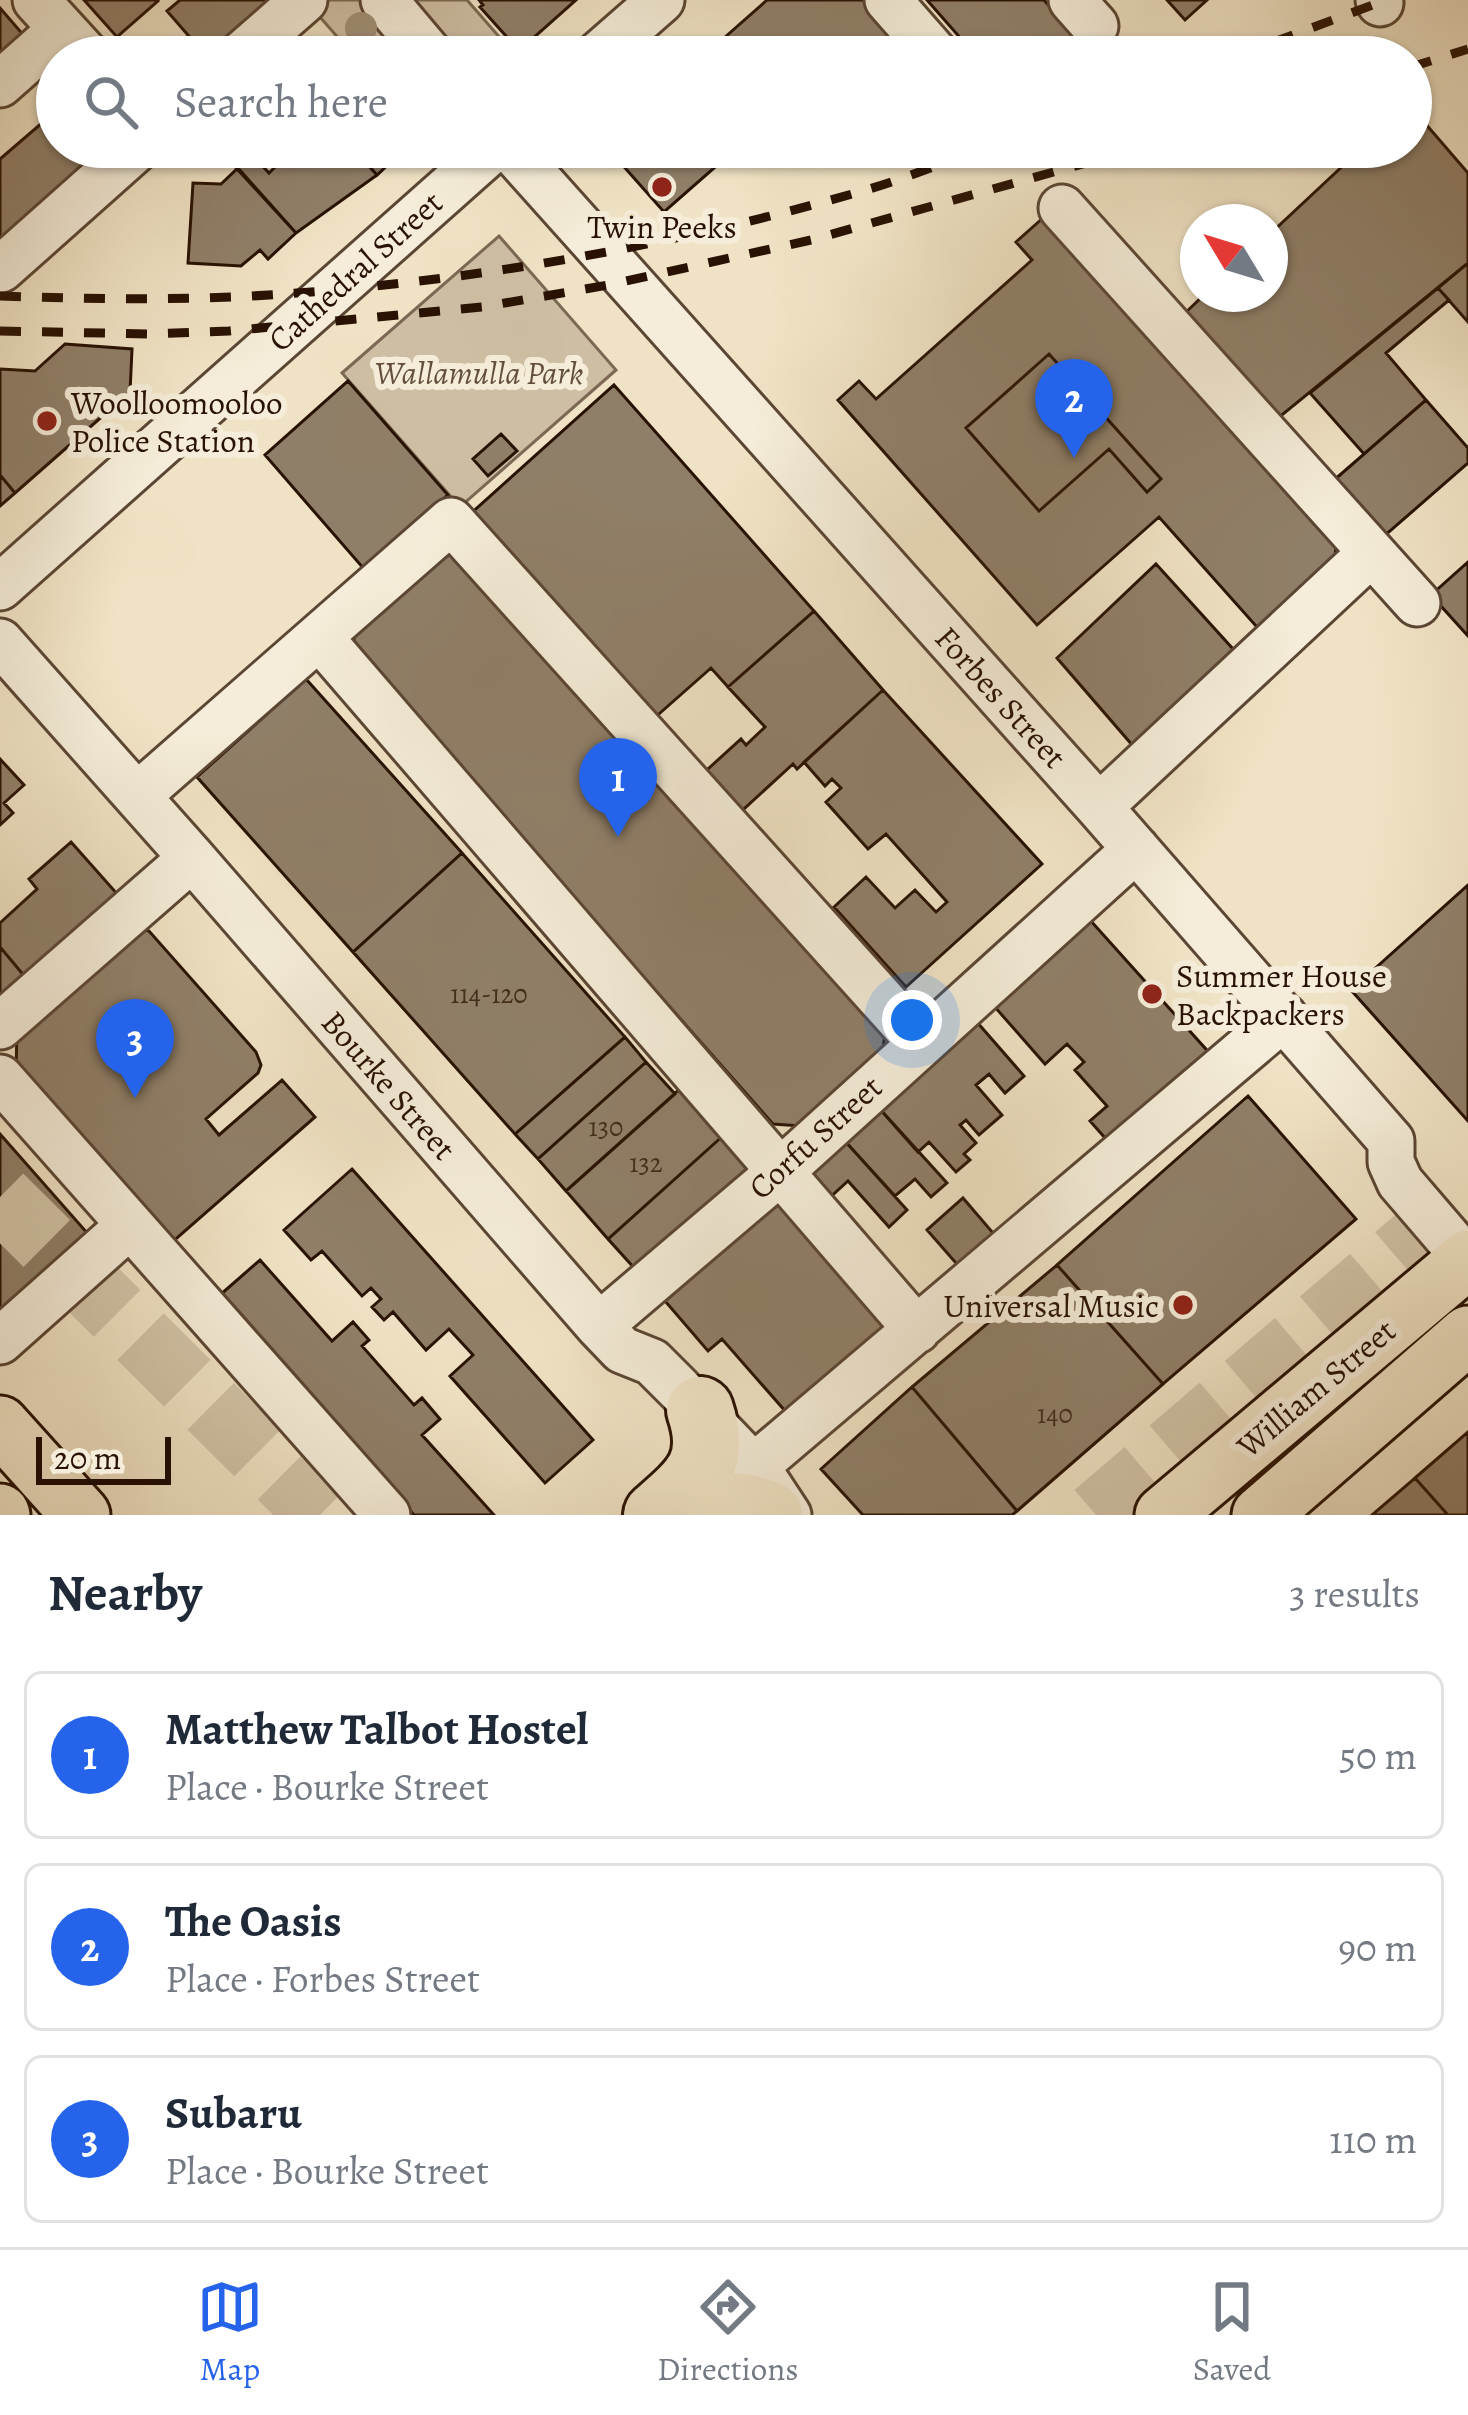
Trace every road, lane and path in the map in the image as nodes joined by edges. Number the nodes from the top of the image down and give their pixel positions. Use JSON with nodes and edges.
{"nodes":[{"id":1,"x":304,"y":0,"type":"edge"},
{"id":2,"x":383,"y":0,"type":"edge"},
{"id":3,"x":661,"y":0,"type":"edge"},
{"id":4,"x":889,"y":0,"type":"edge"},
{"id":5,"x":263,"y":36,"type":"edge"},
{"id":6,"x":414,"y":36,"type":"edge"},
{"id":7,"x":620,"y":36,"type":"edge"},
{"id":8,"x":920,"y":36,"type":"edge"},
{"id":9,"x":36,"y":52,"type":"edge"},
{"id":10,"x":0,"y":84,"type":"edge"},
{"id":11,"x":114,"y":168,"type":"edge"},
{"id":12,"x":470,"y":168,"type":"edge"},
{"id":13,"x":528,"y":168,"type":"edge"},
{"id":14,"x":1062,"y":208,"type":"dead end"},
{"id":15,"x":0,"y":269,"type":"edge"},
{"id":16,"x":1370,"y":554,"type":"junction"},
{"id":17,"x":0,"y":586,"type":"edge"},
{"id":18,"x":1417,"y":603,"type":"dead end"},
{"id":19,"x":320,"y":638,"type":"junction"},
{"id":20,"x":0,"y":642,"type":"edge"},
{"id":21,"x":137,"y":796,"type":"junction"},
{"id":22,"x":1100,"y":807,"type":"junction"},
{"id":23,"x":1136,"y":849,"type":"junction"},
{"id":24,"x":192,"y":858,"type":"junction"},
{"id":25,"x":1284,"y":1017,"type":"junction"},
{"id":26,"x":0,"y":1026,"type":"edge"},
{"id":27,"x":920,"y":1042,"type":"junction"},
{"id":28,"x":0,"y":1078,"type":"edge"},
{"id":29,"x":781,"y":1171,"type":"junction"},
{"id":30,"x":130,"y":1225,"type":"junction"},
{"id":31,"x":1467,"y":1260,"type":"edge"},
{"id":32,"x":599,"y":1327,"type":"junction"},
{"id":33,"x":917,"y":1330,"type":"junction"},
{"id":34,"x":1468,"y":1335,"type":"edge"},
{"id":35,"x":0,"y":1341,"type":"edge"},
{"id":36,"x":700,"y":1410,"type":"junction"},
{"id":37,"x":0,"y":1425,"type":"edge"},
{"id":38,"x":762,"y":1491,"type":"edge"},
{"id":39,"x":81,"y":1515,"type":"edge"},
{"id":40,"x":387,"y":1515,"type":"edge"},
{"id":41,"x":657,"y":1515,"type":"edge"},
{"id":42,"x":686,"y":1515,"type":"edge"},
{"id":43,"x":788,"y":1515,"type":"edge"},
{"id":44,"x":1164,"y":1515,"type":"edge"},
{"id":45,"x":1261,"y":1515,"type":"edge"}],
"edges":[{"from":1,"to":5,"type":"street"},
{"from":2,"to":6,"type":"street"},
{"from":3,"to":7,"type":"street"},
{"from":4,"to":8,"type":"street"},
{"from":9,"to":10,"type":"street"},
{"from":11,"to":15,"type":"street"},
{"from":12,"to":17,"type":"street","name":"Cathedral Street"},
{"from":13,"to":22,"type":"street","name":"Forbes Street"},
{"from":14,"to":16,"type":"street"},
{"from":16,"to":18,"type":"street"},
{"from":16,"to":22,"type":"street"},
{"from":19,"to":21,"type":"street"},
{"from":19,"to":27,"type":"street"},
{"from":19,"to":29,"type":"street"},
{"from":20,"to":21,"type":"street","name":"Bourke Street"},
{"from":21,"to":24,"type":"street","name":"Bourke Street"},
{"from":22,"to":23,"type":"street","name":"Forbes Street"},
{"from":23,"to":25,"type":"street","name":"Forbes Street"},
{"from":23,"to":27,"type":"street","name":"Corfu Street"},
{"from":24,"to":26,"type":"street"},
{"from":24,"to":32,"type":"street","name":"Bourke Street"},
{"from":25,"to":31,"type":"street","name":"Forbes Street"},
{"from":25,"to":33,"type":"street"},
{"from":27,"to":29,"type":"street","name":"Corfu Street"},
{"from":28,"to":30,"type":"street"},
{"from":29,"to":32,"type":"street","name":"Corfu Street"},
{"from":29,"to":33,"type":"street"},
{"from":30,"to":35,"type":"street"},
{"from":30,"to":40,"type":"street"},
{"from":31,"to":44,"type":"main road","name":"William Street"},
{"from":32,"to":36,"type":"street","name":"Bourke Street"},
{"from":33,"to":38,"type":"street"},
{"from":34,"to":45,"type":"main road","name":"William Street"},
{"from":36,"to":38,"type":"street","name":"Bourke Street"},
{"from":36,"to":41,"type":"highway"},
{"from":37,"to":39,"type":"main road"},
{"from":38,"to":42,"type":"highway"},
{"from":38,"to":43,"type":"street","name":"Bourke Street"}]}
